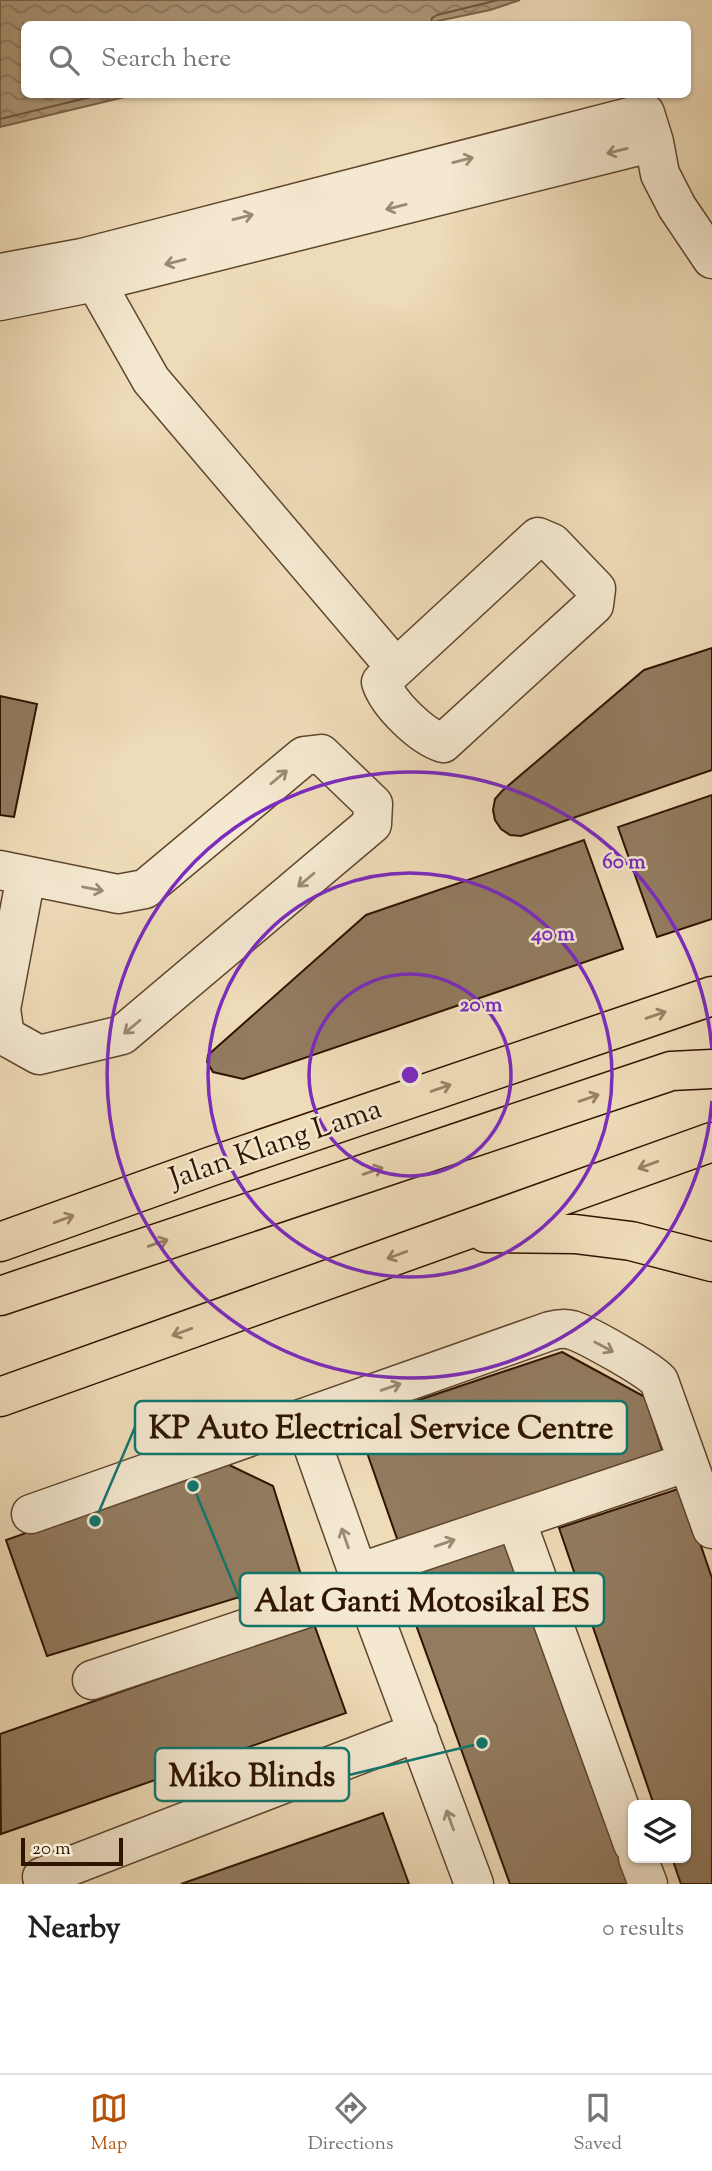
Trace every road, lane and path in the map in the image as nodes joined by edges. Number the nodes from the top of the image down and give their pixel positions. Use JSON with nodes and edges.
{"nodes":[{"id":1,"x":712,"y":259,"type":"edge"},
{"id":2,"x":88,"y":270,"type":"junction"},
{"id":3,"x":0,"y":273,"type":"edge"},
{"id":4,"x":0,"y":301,"type":"edge"},
{"id":5,"x":396,"y":668,"type":"junction"},
{"id":6,"x":13,"y":873,"type":"edge"},
{"id":7,"x":712,"y":996,"type":"edge"},
{"id":8,"x":712,"y":1069,"type":"edge"},
{"id":9,"x":712,"y":1142,"type":"edge"},
{"id":10,"x":461,"y":1232,"type":"junction"},
{"id":11,"x":0,"y":1242,"type":"edge"},
{"id":12,"x":712,"y":1262,"type":"edge"},
{"id":13,"x":0,"y":1296,"type":"edge"},
{"id":14,"x":0,"y":1397,"type":"edge"},
{"id":15,"x":303,"y":1418,"type":"junction"},
{"id":16,"x":688,"y":1462,"type":"junction"},
{"id":17,"x":31,"y":1514,"type":"dead end"},
{"id":18,"x":516,"y":1520,"type":"junction"},
{"id":19,"x":712,"y":1529,"type":"edge"},
{"id":20,"x":361,"y":1581,"type":"junction"},
{"id":21,"x":92,"y":1680,"type":"dead end"},
{"id":22,"x":418,"y":1732,"type":"junction"},
{"id":23,"x":628,"y":1830,"type":"edge"},
{"id":24,"x":640,"y":1863,"type":"edge"},
{"id":25,"x":42,"y":1877,"type":"dead end"},
{"id":26,"x":474,"y":1884,"type":"edge"},
{"id":27,"x":648,"y":1884,"type":"edge"}],
"edges":[{"from":1,"to":2,"type":"street"},
{"from":2,"to":3,"type":"street"},
{"from":2,"to":4,"type":"street"},
{"from":2,"to":5,"type":"street"},
{"from":5,"to":5,"type":"street"},
{"from":6,"to":6,"type":"street","one_way":true},
{"from":11,"to":7,"type":"main road","name":"Jalan Klang Lama","one_way":true},
{"from":13,"to":8,"type":"main road","one_way":true},
{"from":9,"to":10,"type":"main road","one_way":true},
{"from":10,"to":12,"type":"main road"},
{"from":10,"to":14,"type":"main road","one_way":true},
{"from":15,"to":16,"type":"street","one_way":true},
{"from":15,"to":17,"type":"street"},
{"from":20,"to":15,"type":"street","one_way":true},
{"from":16,"to":18,"type":"street"},
{"from":16,"to":19,"type":"street"},
{"from":20,"to":18,"type":"street","one_way":true},
{"from":18,"to":23,"type":"street"},
{"from":20,"to":21,"type":"street"},
{"from":20,"to":22,"type":"street"},
{"from":22,"to":25,"type":"street"},
{"from":26,"to":22,"type":"street","one_way":true},
{"from":24,"to":27,"type":"street"}]}
